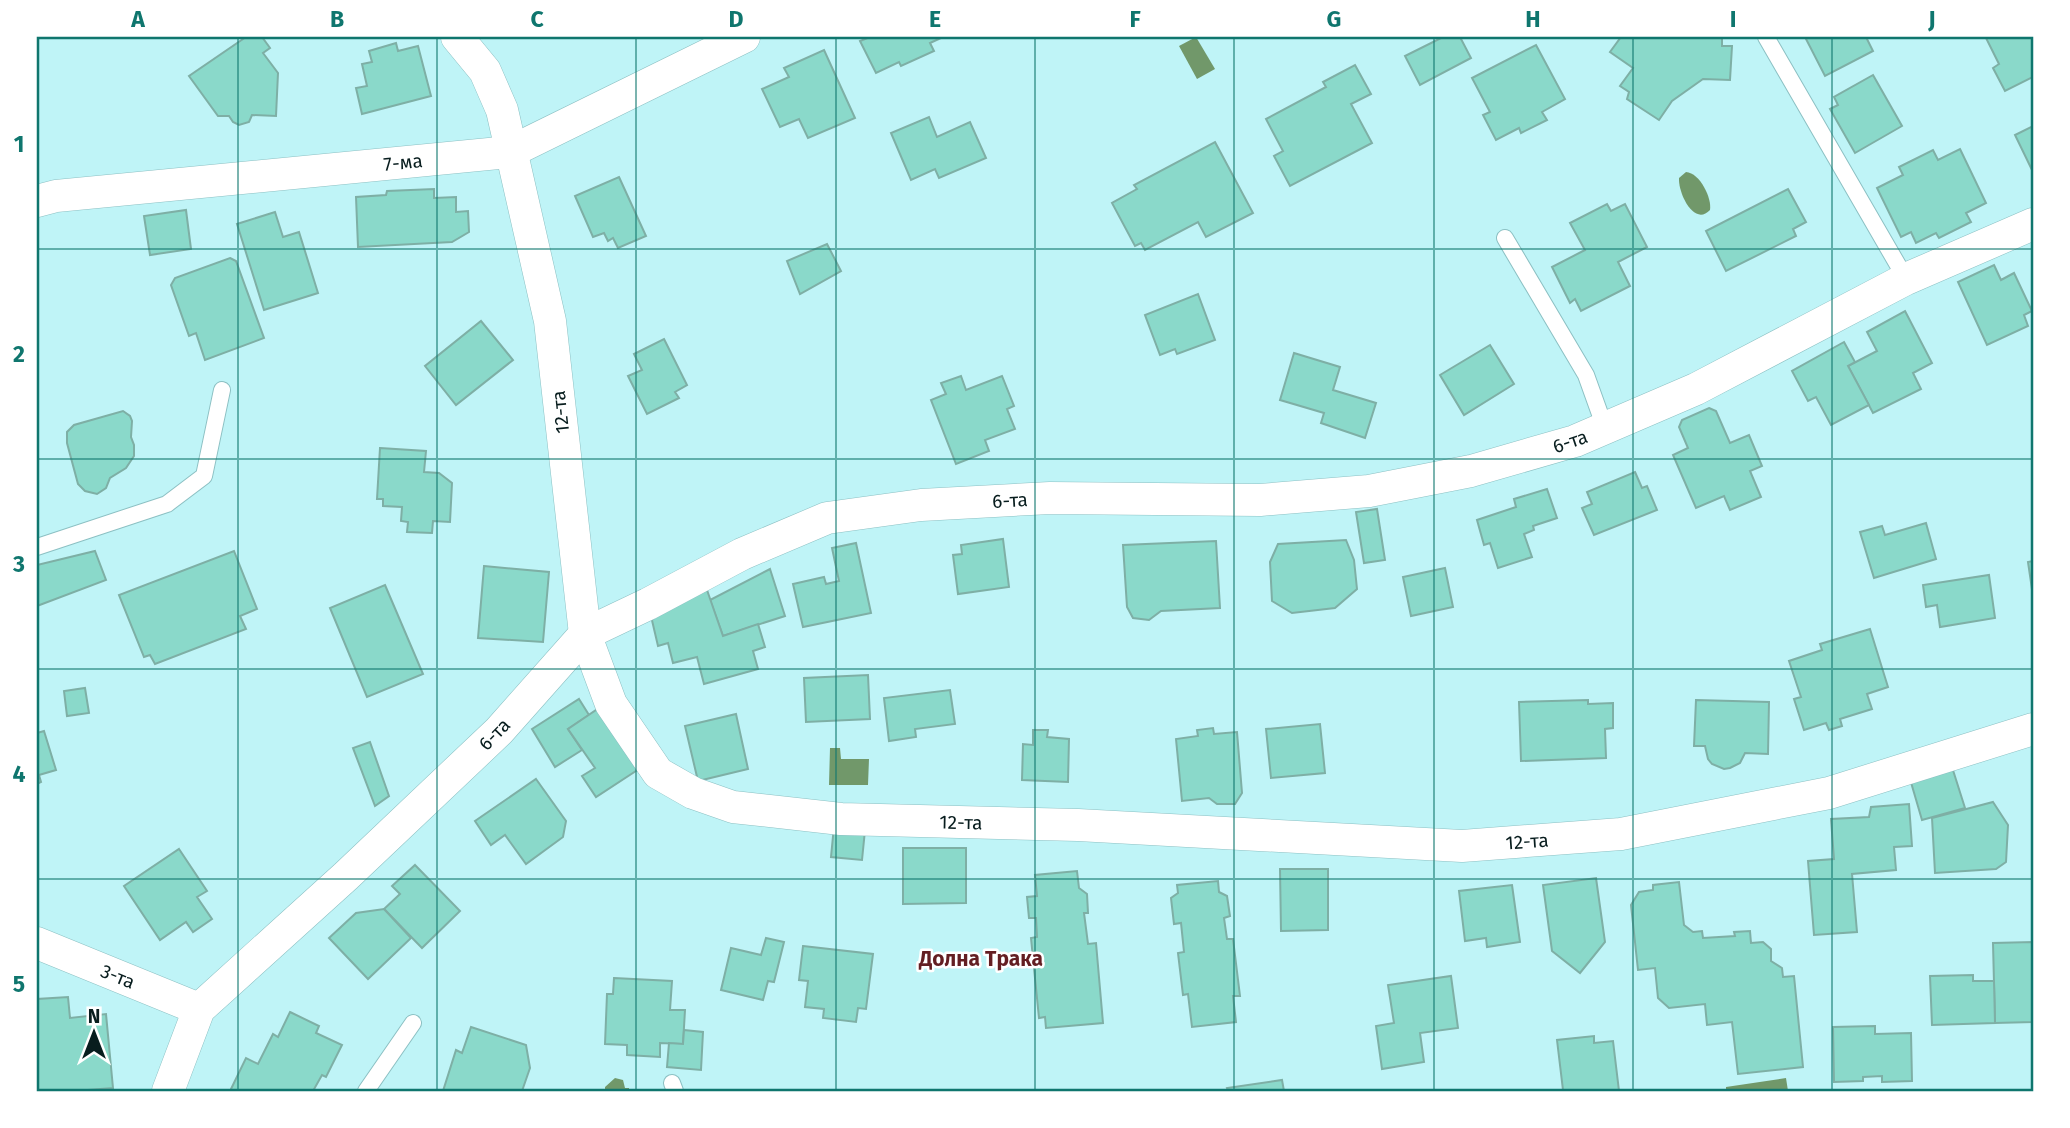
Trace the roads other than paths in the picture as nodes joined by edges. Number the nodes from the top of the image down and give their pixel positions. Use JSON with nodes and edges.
{"nodes":[{"id":1,"x":457,"y":37,"type":"edge"},
{"id":2,"x":744,"y":37,"type":"edge"},
{"id":3,"x":1766,"y":37,"type":"edge"},
{"id":4,"x":510,"y":152,"type":"junction"},
{"id":5,"x":37,"y":201,"type":"edge"},
{"id":6,"x":2033,"y":224,"type":"edge"},
{"id":7,"x":1505,"y":238,"type":"dead end"},
{"id":8,"x":1906,"y":279,"type":"junction"},
{"id":9,"x":222,"y":390,"type":"dead end"},
{"id":10,"x":1605,"y":428,"type":"junction"},
{"id":11,"x":37,"y":547,"type":"edge"},
{"id":12,"x":584,"y":634,"type":"junction"},
{"id":13,"x":2033,"y":729,"type":"edge"},
{"id":14,"x":37,"y":943,"type":"edge"},
{"id":15,"x":199,"y":1009,"type":"junction"},
{"id":16,"x":413,"y":1023,"type":"dead end"},
{"id":17,"x":168,"y":1091,"type":"edge"},
{"id":18,"x":366,"y":1091,"type":"edge"}],
"edges":[{"from":1,"to":4,"type":"street","name":"12-та"},
{"from":2,"to":4,"type":"street","name":"7-ма"},
{"from":3,"to":8,"type":"lane"},
{"from":4,"to":5,"type":"street","name":"7-ма"},
{"from":4,"to":12,"type":"street","name":"12-та"},
{"from":6,"to":8,"type":"street","name":"6-та"},
{"from":7,"to":10,"type":"lane"},
{"from":8,"to":10,"type":"street","name":"6-та"},
{"from":9,"to":11,"type":"lane"},
{"from":10,"to":12,"type":"street","name":"6-та"},
{"from":12,"to":13,"type":"street","name":"12-та"},
{"from":12,"to":15,"type":"street","name":"6-та"},
{"from":14,"to":15,"type":"street","name":"3-та"},
{"from":15,"to":17,"type":"street","name":"6-та"},
{"from":16,"to":18,"type":"lane"}]}
